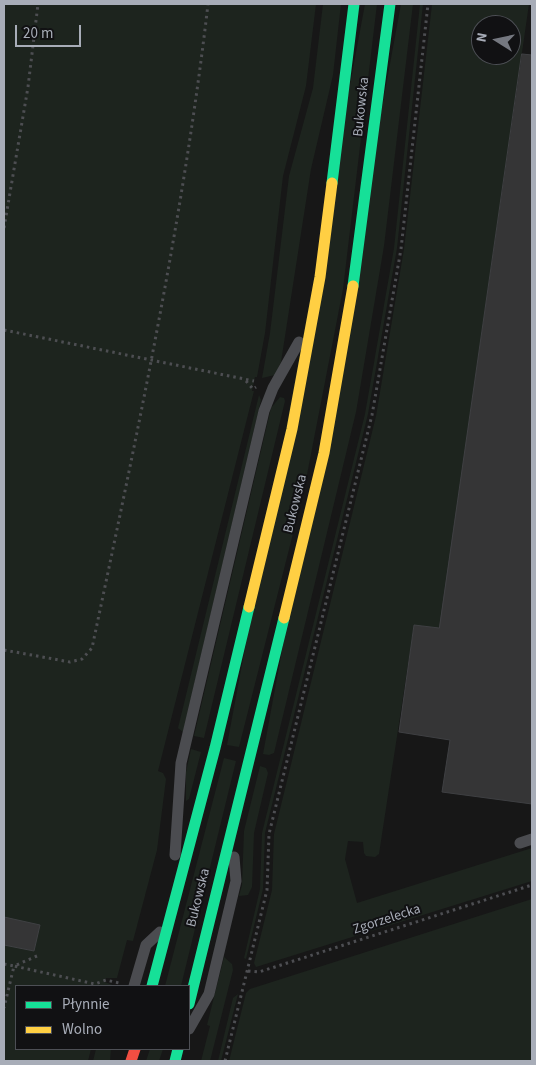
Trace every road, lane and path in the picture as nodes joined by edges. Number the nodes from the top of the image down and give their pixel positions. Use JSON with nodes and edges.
{"nodes":[{"id":1,"x":38,"y":4,"type":"edge"},
{"id":2,"x":208,"y":4,"type":"edge"},
{"id":3,"x":354,"y":4,"type":"edge"},
{"id":4,"x":390,"y":4,"type":"edge"},
{"id":5,"x":428,"y":4,"type":"edge"},
{"id":6,"x":4,"y":228,"type":"edge"},
{"id":7,"x":314,"y":315,"type":"junction"},
{"id":8,"x":4,"y":330,"type":"edge"},
{"id":9,"x":153,"y":362,"type":"junction"},
{"id":10,"x":245,"y":381,"type":"junction"},
{"id":11,"x":254,"y":382,"type":"dead end"},
{"id":12,"x":258,"y":385,"type":"dead end"},
{"id":13,"x":4,"y":650,"type":"edge"},
{"id":14,"x":232,"y":830,"type":"junction"},
{"id":15,"x":532,"y":839,"type":"edge"},
{"id":16,"x":520,"y":843,"type":"dead end"},
{"id":17,"x":532,"y":885,"type":"edge"},
{"id":18,"x":171,"y":921,"type":"junction"},
{"id":19,"x":37,"y":956,"type":"dead end"},
{"id":20,"x":4,"y":964,"type":"edge"},
{"id":21,"x":14,"y":966,"type":"junction"},
{"id":22,"x":248,"y":971,"type":"junction"},
{"id":23,"x":122,"y":984,"type":"dead end"},
{"id":24,"x":134,"y":985,"type":"edge"},
{"id":25,"x":152,"y":985,"type":"edge"},
{"id":26,"x":190,"y":1000,"type":"edge"},
{"id":27,"x":4,"y":1008,"type":"edge"},
{"id":28,"x":190,"y":1027,"type":"edge"},
{"id":29,"x":225,"y":1061,"type":"edge"}],
"edges":[{"from":1,"to":6,"type":"path"},
{"from":2,"to":9,"type":"path"},
{"from":3,"to":7,"type":"main road","name":"Bukowska"},
{"from":4,"to":14,"type":"main road","name":"Bukowska"},
{"from":5,"to":22,"type":"path"},
{"from":7,"to":18,"type":"main road","name":"Bukowska"},
{"from":7,"to":18,"type":"lane"},
{"from":8,"to":9,"type":"path"},
{"from":9,"to":10,"type":"path"},
{"from":9,"to":13,"type":"path"},
{"from":10,"to":11,"type":"path"},
{"from":10,"to":12,"type":"path"},
{"from":14,"to":26,"type":"main road","name":"Bukowska"},
{"from":14,"to":28,"type":"lane"},
{"from":15,"to":16,"type":"lane"},
{"from":17,"to":22,"type":"path","name":"Zgorzelecka"},
{"from":18,"to":24,"type":"lane"},
{"from":18,"to":25,"type":"main road","name":"Bukowska"},
{"from":19,"to":21,"type":"path"},
{"from":20,"to":21,"type":"path"},
{"from":21,"to":23,"type":"path"},
{"from":21,"to":27,"type":"path"},
{"from":22,"to":29,"type":"path"}]}
